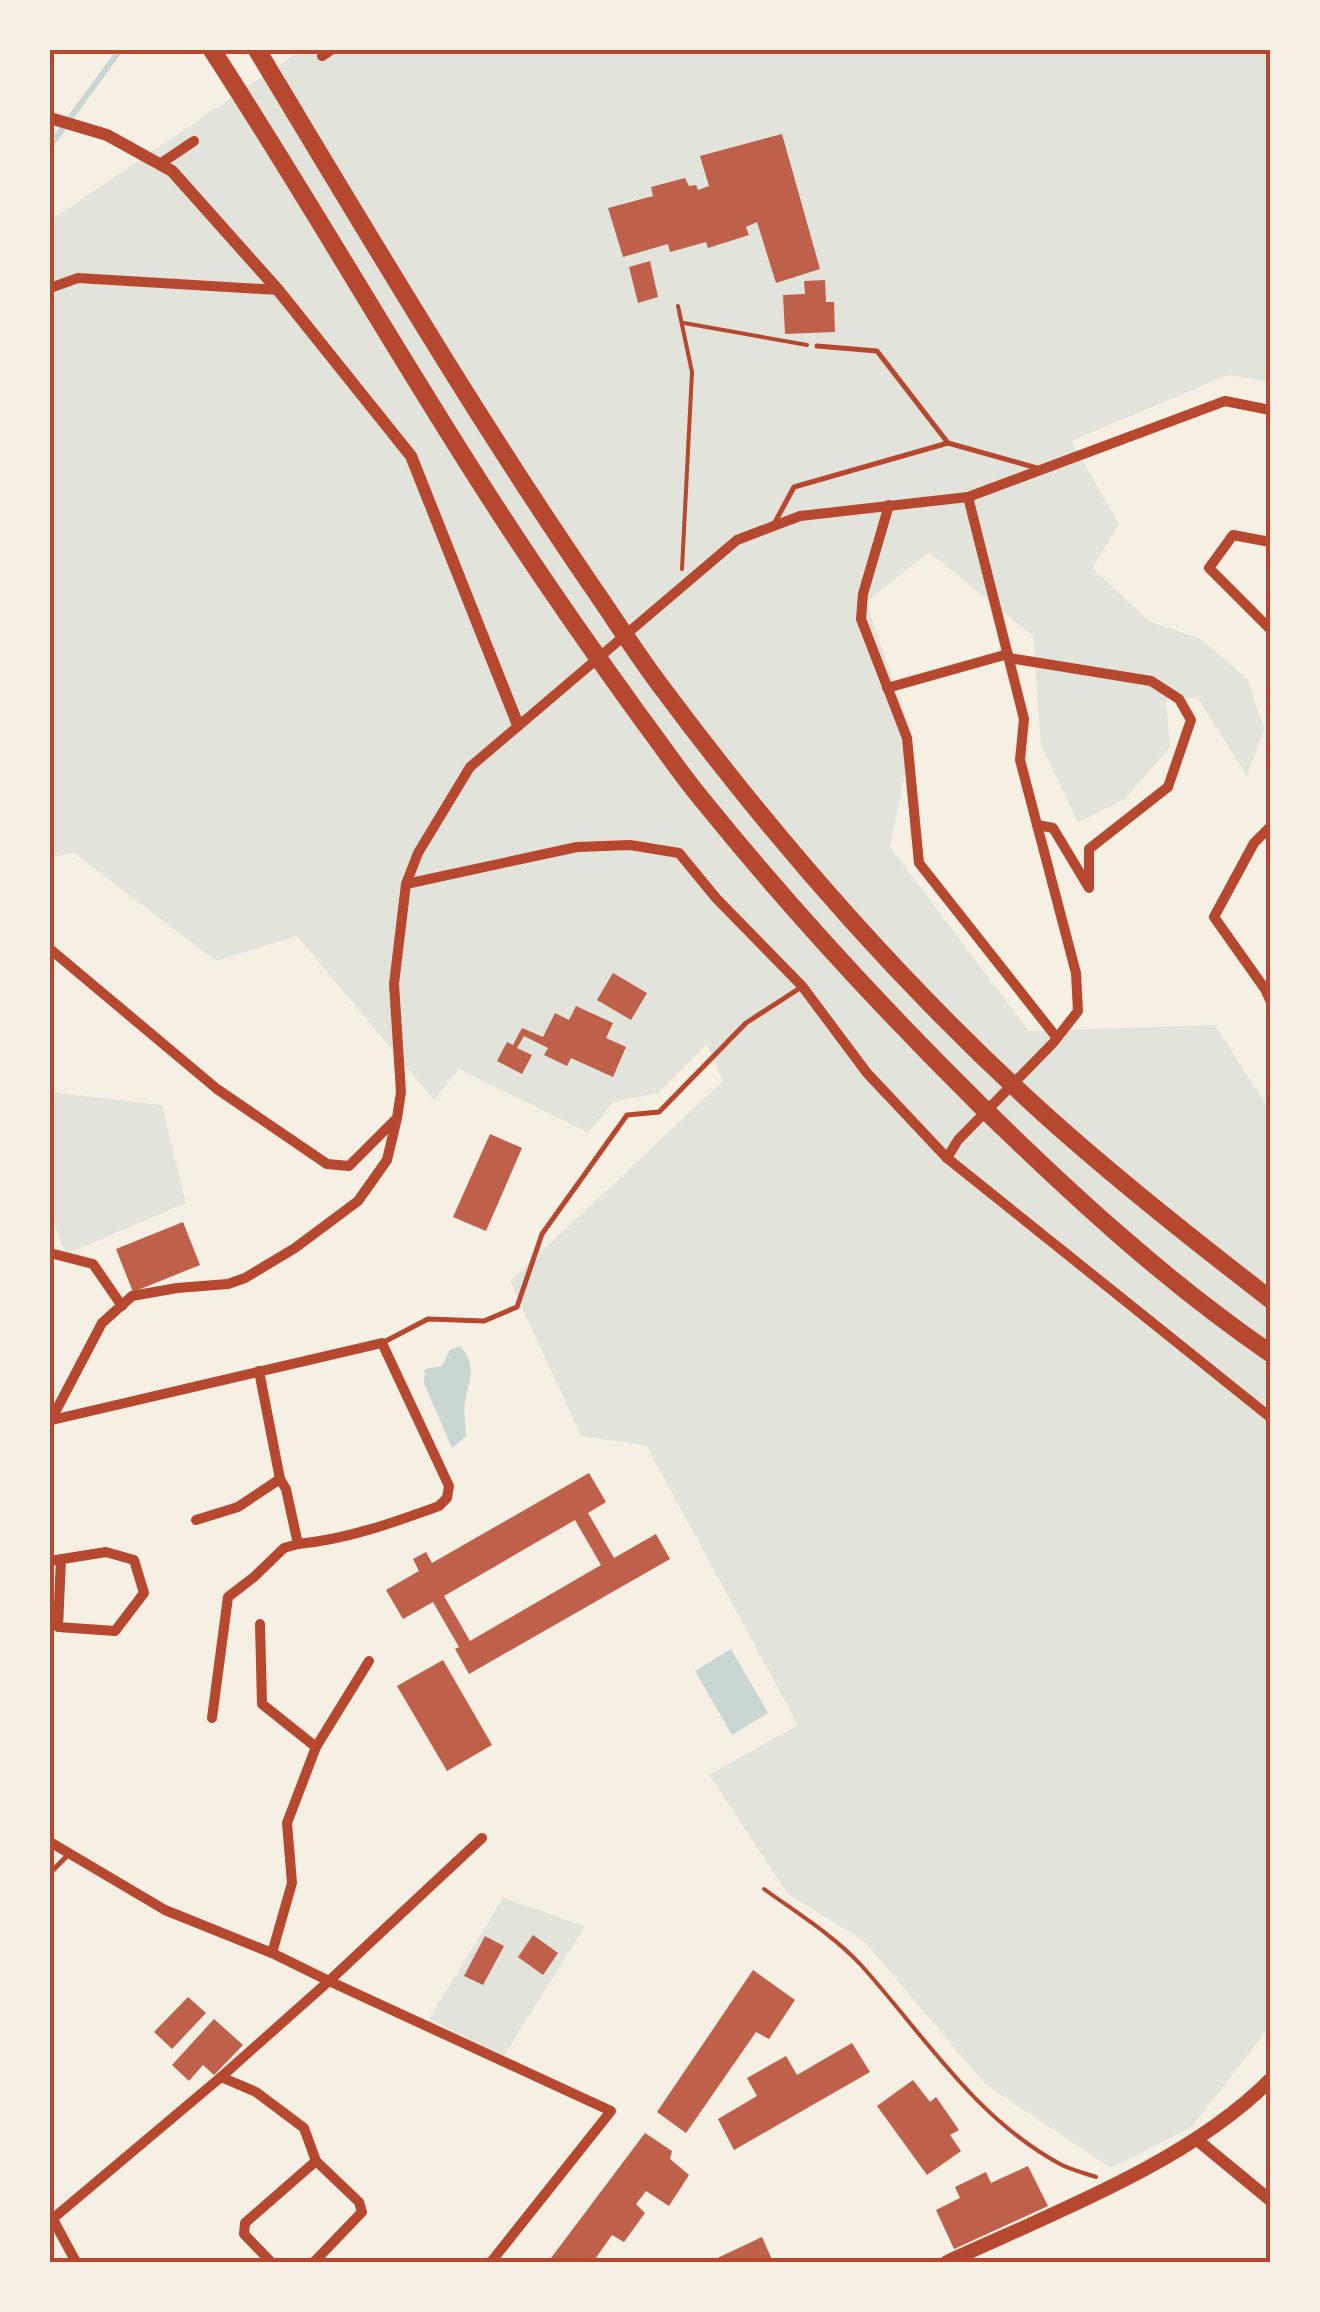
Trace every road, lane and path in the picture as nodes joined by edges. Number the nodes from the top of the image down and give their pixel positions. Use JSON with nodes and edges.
{"nodes":[{"id":1,"x":212,"y":50,"type":"edge"},
{"id":2,"x":257,"y":50,"type":"edge"},
{"id":3,"x":50,"y":118,"type":"edge"},
{"id":4,"x":194,"y":140,"type":"dead end"},
{"id":5,"x":160,"y":164,"type":"junction"},
{"id":6,"x":50,"y":288,"type":"edge"},
{"id":7,"x":278,"y":290,"type":"junction"},
{"id":8,"x":678,"y":306,"type":"dead end"},
{"id":9,"x":682,"y":322,"type":"junction"},
{"id":10,"x":817,"y":346,"type":"joint"},
{"id":11,"x":1270,"y":410,"type":"edge"},
{"id":12,"x":948,"y":443,"type":"junction"},
{"id":13,"x":1041,"y":470,"type":"junction"},
{"id":14,"x":968,"y":497,"type":"junction"},
{"id":15,"x":889,"y":505,"type":"junction"},
{"id":16,"x":772,"y":526,"type":"junction"},
{"id":17,"x":1270,"y":542,"type":"edge"},
{"id":18,"x":680,"y":588,"type":"junction"},
{"id":19,"x":1270,"y":629,"type":"edge"},
{"id":20,"x":1008,"y":656,"type":"junction"},
{"id":21,"x":887,"y":688,"type":"junction"},
{"id":22,"x":518,"y":726,"type":"junction"},
{"id":23,"x":1037,"y":825,"type":"junction"},
{"id":24,"x":1270,"y":827,"type":"edge"},
{"id":25,"x":406,"y":884,"type":"junction"},
{"id":26,"x":50,"y":948,"type":"edge"},
{"id":27,"x":802,"y":986,"type":"junction"},
{"id":28,"x":1268,"y":991,"type":"edge"},
{"id":29,"x":1055,"y":1040,"type":"junction"},
{"id":30,"x":398,"y":1118,"type":"junction"},
{"id":31,"x":947,"y":1158,"type":"junction"},
{"id":32,"x":50,"y":1253,"type":"edge"},
{"id":33,"x":1270,"y":1299,"type":"edge"},
{"id":34,"x":122,"y":1306,"type":"junction"},
{"id":35,"x":382,"y":1342,"type":"junction"},
{"id":36,"x":1270,"y":1353,"type":"edge"},
{"id":37,"x":260,"y":1371,"type":"junction"},
{"id":38,"x":1268,"y":1413,"type":"edge"},
{"id":39,"x":51,"y":1421,"type":"edge"},
{"id":40,"x":280,"y":1479,"type":"junction"},
{"id":41,"x":196,"y":1520,"type":"dead end"},
{"id":42,"x":298,"y":1544,"type":"junction"},
{"id":43,"x":56,"y":1560,"type":"edge"},
{"id":44,"x":260,"y":1624,"type":"dead end"},
{"id":45,"x":369,"y":1660,"type":"dead end"},
{"id":46,"x":212,"y":1718,"type":"dead end"},
{"id":47,"x":316,"y":1747,"type":"junction"},
{"id":48,"x":482,"y":1838,"type":"dead end"},
{"id":49,"x":50,"y":1842,"type":"edge"},
{"id":50,"x":68,"y":1854,"type":"junction"},
{"id":51,"x":50,"y":1873,"type":"edge"},
{"id":52,"x":764,"y":1889,"type":"dead end"},
{"id":53,"x":272,"y":1952,"type":"junction"},
{"id":54,"x":329,"y":1982,"type":"junction"},
{"id":55,"x":222,"y":2077,"type":"junction"},
{"id":56,"x":1270,"y":2080,"type":"edge"},
{"id":57,"x":1196,"y":2139,"type":"junction"},
{"id":58,"x":316,"y":2162,"type":"junction"},
{"id":59,"x":1116,"y":2183,"type":"junction"},
{"id":60,"x":1270,"y":2200,"type":"edge"},
{"id":61,"x":51,"y":2218,"type":"edge"},
{"id":62,"x":76,"y":2262,"type":"edge"},
{"id":63,"x":272,"y":2262,"type":"edge"},
{"id":64,"x":314,"y":2262,"type":"edge"},
{"id":65,"x":491,"y":2262,"type":"edge"},
{"id":66,"x":947,"y":2262,"type":"edge"}],
"edges":[{"from":1,"to":36,"type":"highway"},
{"from":2,"to":33,"type":"highway"},
{"from":3,"to":5,"type":"street"},
{"from":4,"to":5,"type":"street"},
{"from":5,"to":7,"type":"street"},
{"from":6,"to":7,"type":"street"},
{"from":7,"to":22,"type":"street"},
{"from":8,"to":9,"type":"path"},
{"from":9,"to":10,"type":"path"},
{"from":9,"to":18,"type":"path"},
{"from":10,"to":12,"type":"lane"},
{"from":11,"to":13,"type":"street"},
{"from":12,"to":13,"type":"lane"},
{"from":12,"to":16,"type":"lane"},
{"from":13,"to":14,"type":"street"},
{"from":14,"to":15,"type":"street"},
{"from":14,"to":20,"type":"street"},
{"from":15,"to":16,"type":"street"},
{"from":15,"to":21,"type":"street"},
{"from":16,"to":18,"type":"street"},
{"from":17,"to":19,"type":"street"},
{"from":18,"to":22,"type":"street"},
{"from":20,"to":21,"type":"street"},
{"from":20,"to":23,"type":"street"},
{"from":20,"to":23,"type":"street"},
{"from":21,"to":29,"type":"street"},
{"from":22,"to":25,"type":"street"},
{"from":23,"to":29,"type":"street"},
{"from":24,"to":28,"type":"street"},
{"from":25,"to":27,"type":"street"},
{"from":25,"to":30,"type":"street"},
{"from":26,"to":30,"type":"street"},
{"from":27,"to":31,"type":"street"},
{"from":27,"to":35,"type":"lane"},
{"from":29,"to":31,"type":"street"},
{"from":30,"to":34,"type":"street"},
{"from":31,"to":38,"type":"street"},
{"from":32,"to":34,"type":"street"},
{"from":34,"to":39,"type":"street"},
{"from":35,"to":37,"type":"street"},
{"from":35,"to":42,"type":"street"},
{"from":37,"to":39,"type":"street"},
{"from":37,"to":40,"type":"street"},
{"from":40,"to":41,"type":"street"},
{"from":40,"to":42,"type":"street"},
{"from":42,"to":46,"type":"street"},
{"from":43,"to":43,"type":"street"},
{"from":44,"to":47,"type":"street"},
{"from":45,"to":47,"type":"street"},
{"from":47,"to":53,"type":"street"},
{"from":48,"to":54,"type":"street"},
{"from":49,"to":50,"type":"street"},
{"from":50,"to":51,"type":"lane"},
{"from":50,"to":53,"type":"street"},
{"from":52,"to":59,"type":"path"},
{"from":53,"to":54,"type":"street"},
{"from":54,"to":55,"type":"street"},
{"from":54,"to":65,"type":"street"},
{"from":55,"to":58,"type":"street"},
{"from":55,"to":61,"type":"street"},
{"from":56,"to":57,"type":"main road"},
{"from":57,"to":59,"type":"main road"},
{"from":57,"to":60,"type":"street"},
{"from":58,"to":63,"type":"street"},
{"from":58,"to":64,"type":"street"},
{"from":59,"to":66,"type":"main road"},
{"from":61,"to":62,"type":"street"}]}
